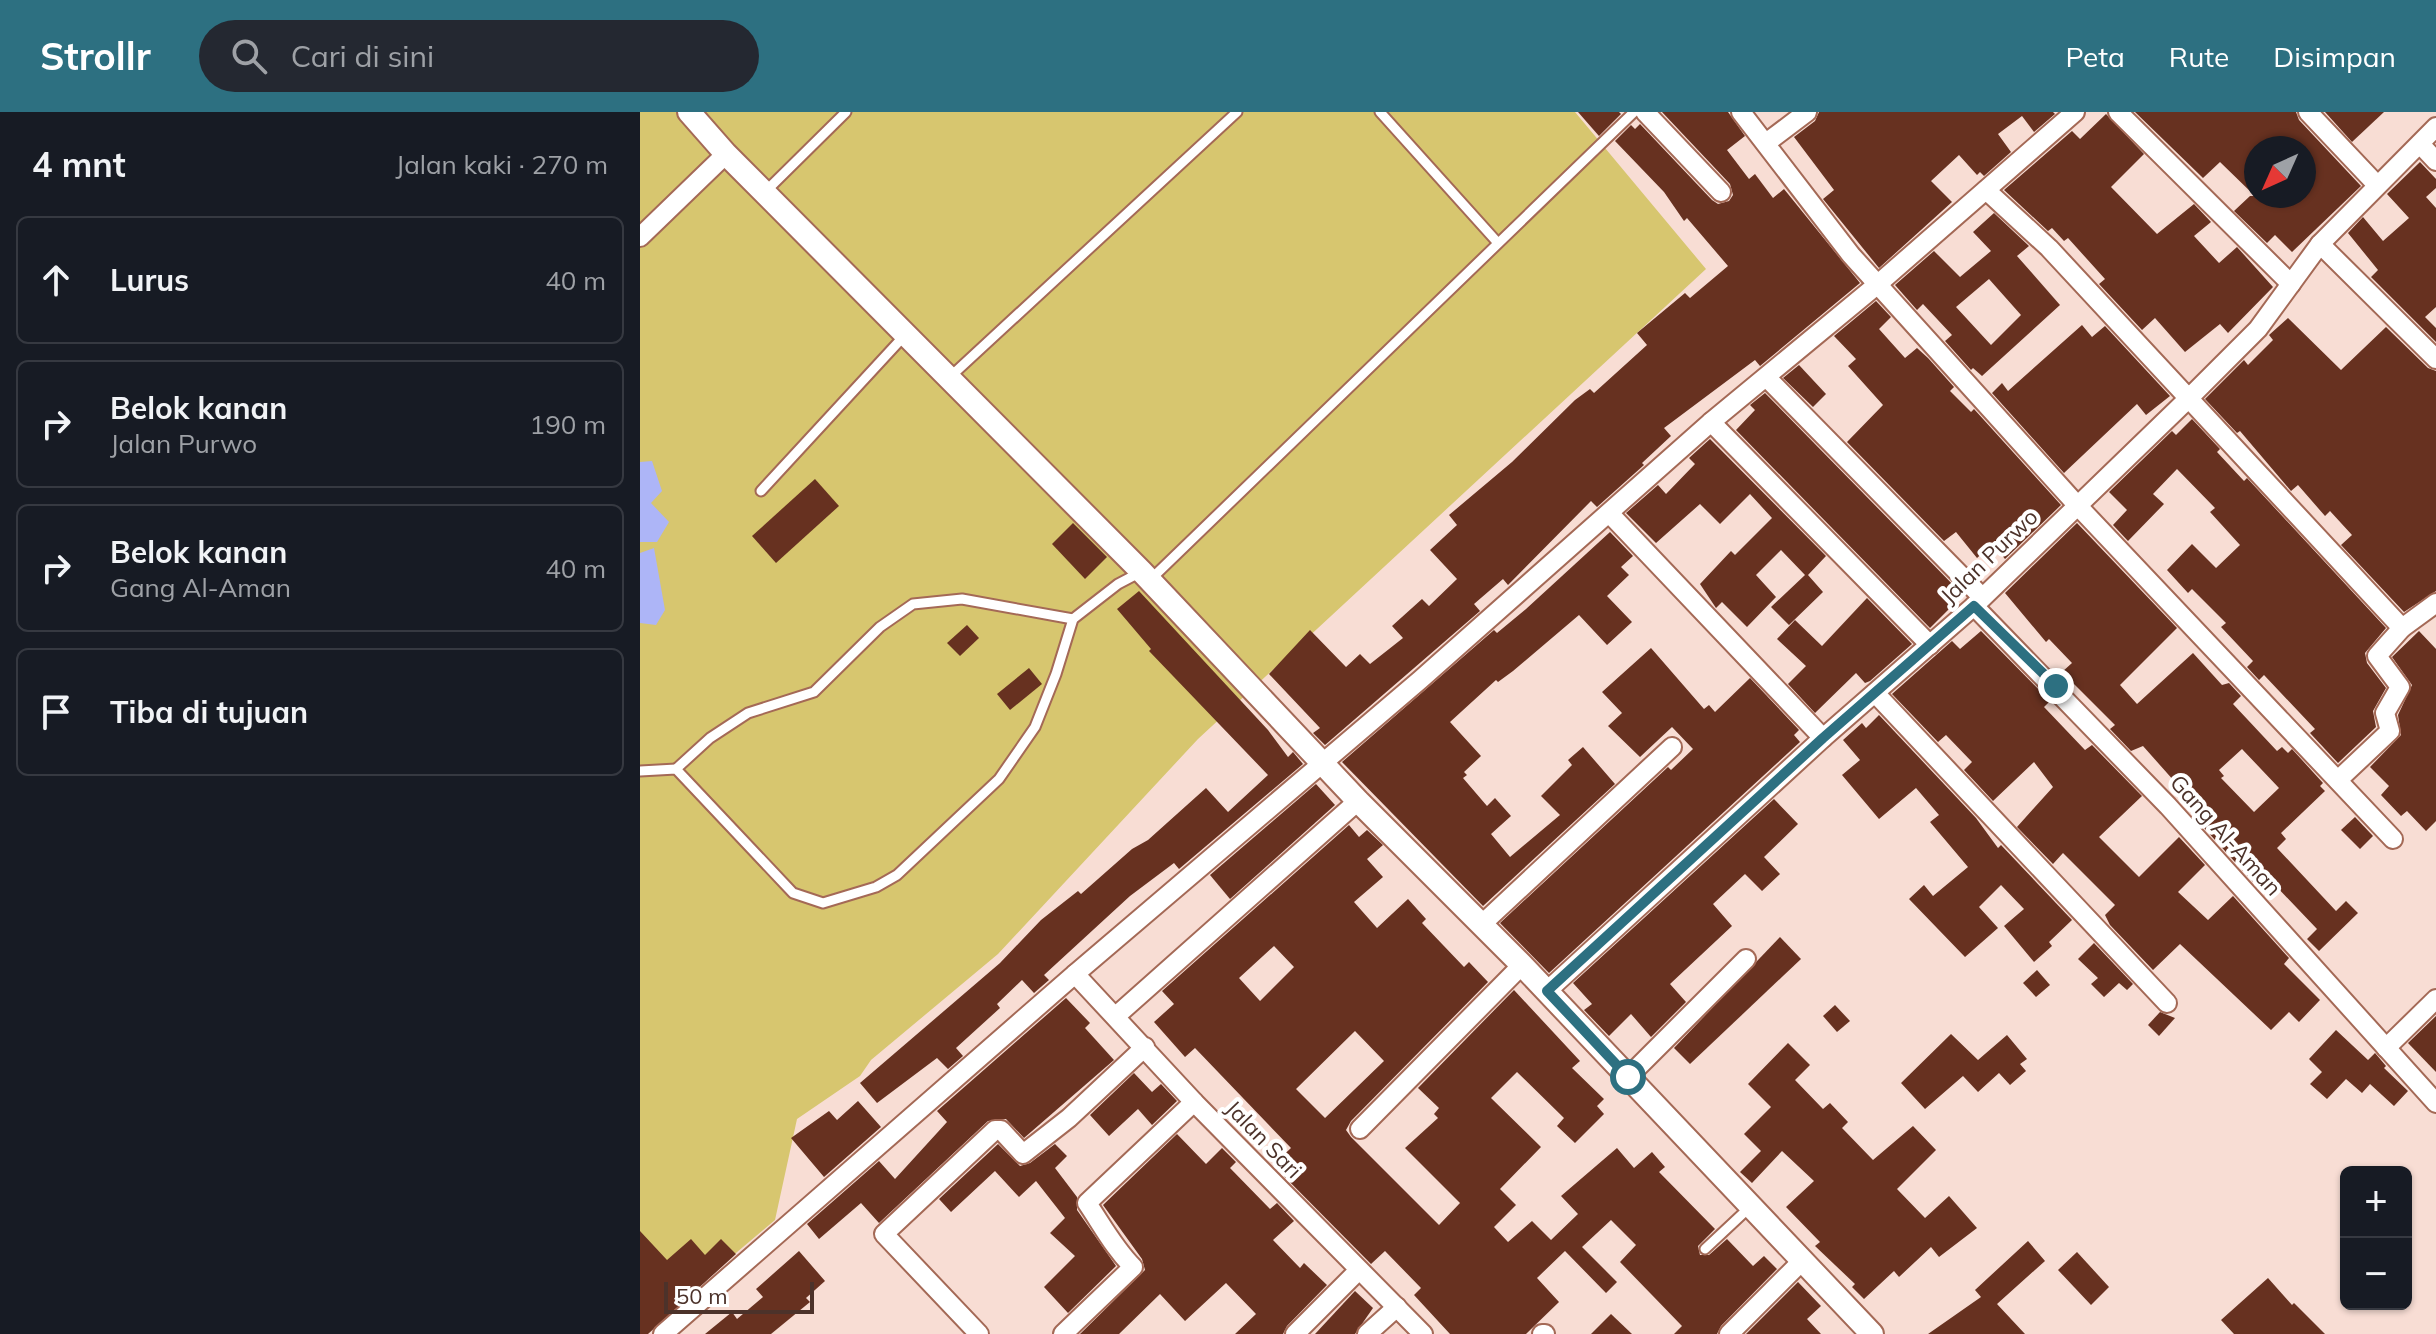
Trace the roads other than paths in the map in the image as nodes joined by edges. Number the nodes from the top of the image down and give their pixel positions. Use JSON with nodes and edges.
{"nodes":[{"id":1,"x":689,"y":112,"type":"edge"},
{"id":2,"x":846,"y":112,"type":"edge"},
{"id":3,"x":1237,"y":112,"type":"edge"},
{"id":4,"x":1380,"y":112,"type":"edge"},
{"id":5,"x":1634,"y":112,"type":"edge"},
{"id":6,"x":1645,"y":112,"type":"edge"},
{"id":7,"x":1741,"y":112,"type":"edge"},
{"id":8,"x":1807,"y":112,"type":"edge"},
{"id":9,"x":2075,"y":112,"type":"edge"},
{"id":10,"x":2118,"y":112,"type":"edge"},
{"id":11,"x":2308,"y":112,"type":"edge"},
{"id":12,"x":2436,"y":127,"type":"edge"},
{"id":13,"x":1766,"y":143,"type":"junction"},
{"id":14,"x":2420,"y":144,"type":"junction"},
{"id":15,"x":726,"y":154,"type":"junction"},
{"id":16,"x":2436,"y":161,"type":"edge"},
{"id":17,"x":2377,"y":185,"type":"junction"},
{"id":18,"x":1986,"y":190,"type":"junction"},
{"id":19,"x":765,"y":192,"type":"junction"},
{"id":20,"x":1721,"y":192,"type":"dead end"},
{"id":21,"x":640,"y":237,"type":"edge"},
{"id":22,"x":1498,"y":243,"type":"junction"},
{"id":23,"x":2320,"y":244,"type":"junction"},
{"id":24,"x":1878,"y":284,"type":"junction"},
{"id":25,"x":2291,"y":284,"type":"junction"},
{"id":26,"x":905,"y":335,"type":"junction"},
{"id":27,"x":2436,"y":359,"type":"edge"},
{"id":28,"x":950,"y":377,"type":"junction"},
{"id":29,"x":1767,"y":378,"type":"junction"},
{"id":30,"x":2189,"y":398,"type":"junction"},
{"id":31,"x":1711,"y":422,"type":"junction"},
{"id":32,"x":761,"y":491,"type":"dead end"},
{"id":33,"x":2077,"y":505,"type":"junction"},
{"id":34,"x":1610,"y":514,"type":"junction"},
{"id":35,"x":1146,"y":576,"type":"junction"},
{"id":36,"x":1978,"y":602,"type":"junction"},
{"id":37,"x":2436,"y":603,"type":"edge"},
{"id":38,"x":1073,"y":619,"type":"junction"},
{"id":39,"x":2402,"y":628,"type":"junction"},
{"id":40,"x":1930,"y":645,"type":"junction"},
{"id":41,"x":1875,"y":693,"type":"junction"},
{"id":42,"x":1823,"y":738,"type":"junction"},
{"id":43,"x":1672,"y":747,"type":"dead end"},
{"id":44,"x":1323,"y":763,"type":"junction"},
{"id":45,"x":676,"y":769,"type":"junction"},
{"id":46,"x":640,"y":771,"type":"edge"},
{"id":47,"x":2338,"y":780,"type":"junction"},
{"id":48,"x":1358,"y":801,"type":"junction"},
{"id":49,"x":2393,"y":839,"type":"dead end"},
{"id":50,"x":1481,"y":925,"type":"junction"},
{"id":51,"x":1746,"y":959,"type":"dead end"},
{"id":52,"x":1522,"y":965,"type":"junction"},
{"id":53,"x":1075,"y":974,"type":"junction"},
{"id":54,"x":1547,"y":991,"type":"junction"},
{"id":55,"x":2436,"y":999,"type":"edge"},
{"id":56,"x":2167,"y":1003,"type":"dead end"},
{"id":57,"x":1116,"y":1016,"type":"junction"},
{"id":58,"x":1145,"y":1047,"type":"junction"},
{"id":59,"x":2386,"y":1048,"type":"junction"},
{"id":60,"x":1628,"y":1077,"type":"junction"},
{"id":61,"x":1194,"y":1102,"type":"junction"},
{"id":62,"x":2436,"y":1103,"type":"edge"},
{"id":63,"x":1360,"y":1129,"type":"dead end"},
{"id":64,"x":1751,"y":1206,"type":"junction"},
{"id":65,"x":1705,"y":1249,"type":"dead end"},
{"id":66,"x":1802,"y":1261,"type":"junction"},
{"id":67,"x":1359,"y":1270,"type":"junction"},
{"id":68,"x":1397,"y":1307,"type":"junction"},
{"id":69,"x":663,"y":1334,"type":"edge"},
{"id":70,"x":979,"y":1334,"type":"edge"},
{"id":71,"x":1063,"y":1334,"type":"edge"},
{"id":72,"x":1295,"y":1334,"type":"edge"},
{"id":73,"x":1367,"y":1334,"type":"edge"},
{"id":74,"x":1423,"y":1334,"type":"edge"},
{"id":75,"x":1729,"y":1334,"type":"edge"},
{"id":76,"x":1872,"y":1334,"type":"edge"}],
"edges":[{"from":1,"to":15,"type":"street"},
{"from":2,"to":19,"type":"lane"},
{"from":3,"to":28,"type":"lane"},
{"from":4,"to":22,"type":"lane"},
{"from":5,"to":22,"type":"lane"},
{"from":6,"to":20,"type":"street"},
{"from":7,"to":13,"type":"street"},
{"from":8,"to":13,"type":"street"},
{"from":9,"to":18,"type":"street"},
{"from":10,"to":25,"type":"street"},
{"from":11,"to":17,"type":"street"},
{"from":12,"to":14,"type":"street","name":"Jalan Purwo"},
{"from":13,"to":24,"type":"street"},
{"from":14,"to":16,"type":"street"},
{"from":14,"to":17,"type":"street","name":"Jalan Purwo"},
{"from":15,"to":19,"type":"street"},
{"from":15,"to":21,"type":"street"},
{"from":17,"to":23,"type":"street","name":"Jalan Purwo"},
{"from":18,"to":24,"type":"street"},
{"from":18,"to":30,"type":"street"},
{"from":19,"to":26,"type":"street"},
{"from":22,"to":35,"type":"lane"},
{"from":23,"to":25,"type":"street","name":"Jalan Purwo"},
{"from":23,"to":27,"type":"street"},
{"from":24,"to":29,"type":"street"},
{"from":24,"to":33,"type":"street"},
{"from":25,"to":30,"type":"street","name":"Jalan Purwo"},
{"from":26,"to":28,"type":"street"},
{"from":26,"to":32,"type":"lane"},
{"from":28,"to":35,"type":"street"},
{"from":29,"to":31,"type":"street"},
{"from":29,"to":36,"type":"street","name":"Gang Al-Aman"},
{"from":30,"to":33,"type":"street","name":"Jalan Purwo"},
{"from":30,"to":39,"type":"street"},
{"from":31,"to":34,"type":"street"},
{"from":31,"to":40,"type":"street"},
{"from":33,"to":36,"type":"street","name":"Jalan Purwo"},
{"from":33,"to":47,"type":"street"},
{"from":34,"to":42,"type":"street"},
{"from":34,"to":44,"type":"street"},
{"from":35,"to":38,"type":"lane"},
{"from":35,"to":44,"type":"street"},
{"from":36,"to":40,"type":"street","name":"Jalan Purwo"},
{"from":36,"to":59,"type":"street","name":"Gang Al-Aman"},
{"from":37,"to":39,"type":"street"},
{"from":38,"to":45,"type":"lane"},
{"from":38,"to":45,"type":"lane"},
{"from":39,"to":47,"type":"street"},
{"from":40,"to":41,"type":"street","name":"Jalan Purwo"},
{"from":41,"to":42,"type":"street","name":"Jalan Purwo"},
{"from":41,"to":56,"type":"street"},
{"from":42,"to":54,"type":"street","name":"Jalan Purwo"},
{"from":43,"to":50,"type":"street"},
{"from":44,"to":48,"type":"street"},
{"from":44,"to":53,"type":"street"},
{"from":45,"to":46,"type":"lane"},
{"from":47,"to":49,"type":"street"},
{"from":48,"to":50,"type":"street"},
{"from":48,"to":57,"type":"street"},
{"from":50,"to":52,"type":"street"},
{"from":51,"to":60,"type":"street"},
{"from":52,"to":54,"type":"street"},
{"from":52,"to":63,"type":"street"},
{"from":53,"to":57,"type":"street","name":"Jalan Sari"},
{"from":53,"to":69,"type":"street"},
{"from":54,"to":60,"type":"street"},
{"from":55,"to":59,"type":"street"},
{"from":57,"to":58,"type":"street","name":"Jalan Sari"},
{"from":58,"to":61,"type":"street","name":"Jalan Sari"},
{"from":58,"to":70,"type":"street"},
{"from":59,"to":62,"type":"street","name":"Gang Al-Aman"},
{"from":60,"to":64,"type":"street"},
{"from":61,"to":67,"type":"street","name":"Jalan Sari"},
{"from":61,"to":71,"type":"street"},
{"from":64,"to":65,"type":"lane"},
{"from":64,"to":66,"type":"street"},
{"from":66,"to":75,"type":"street"},
{"from":66,"to":76,"type":"street"},
{"from":67,"to":68,"type":"street","name":"Jalan Sari"},
{"from":67,"to":72,"type":"street"},
{"from":68,"to":73,"type":"street"},
{"from":68,"to":74,"type":"street","name":"Jalan Sari"}]}
